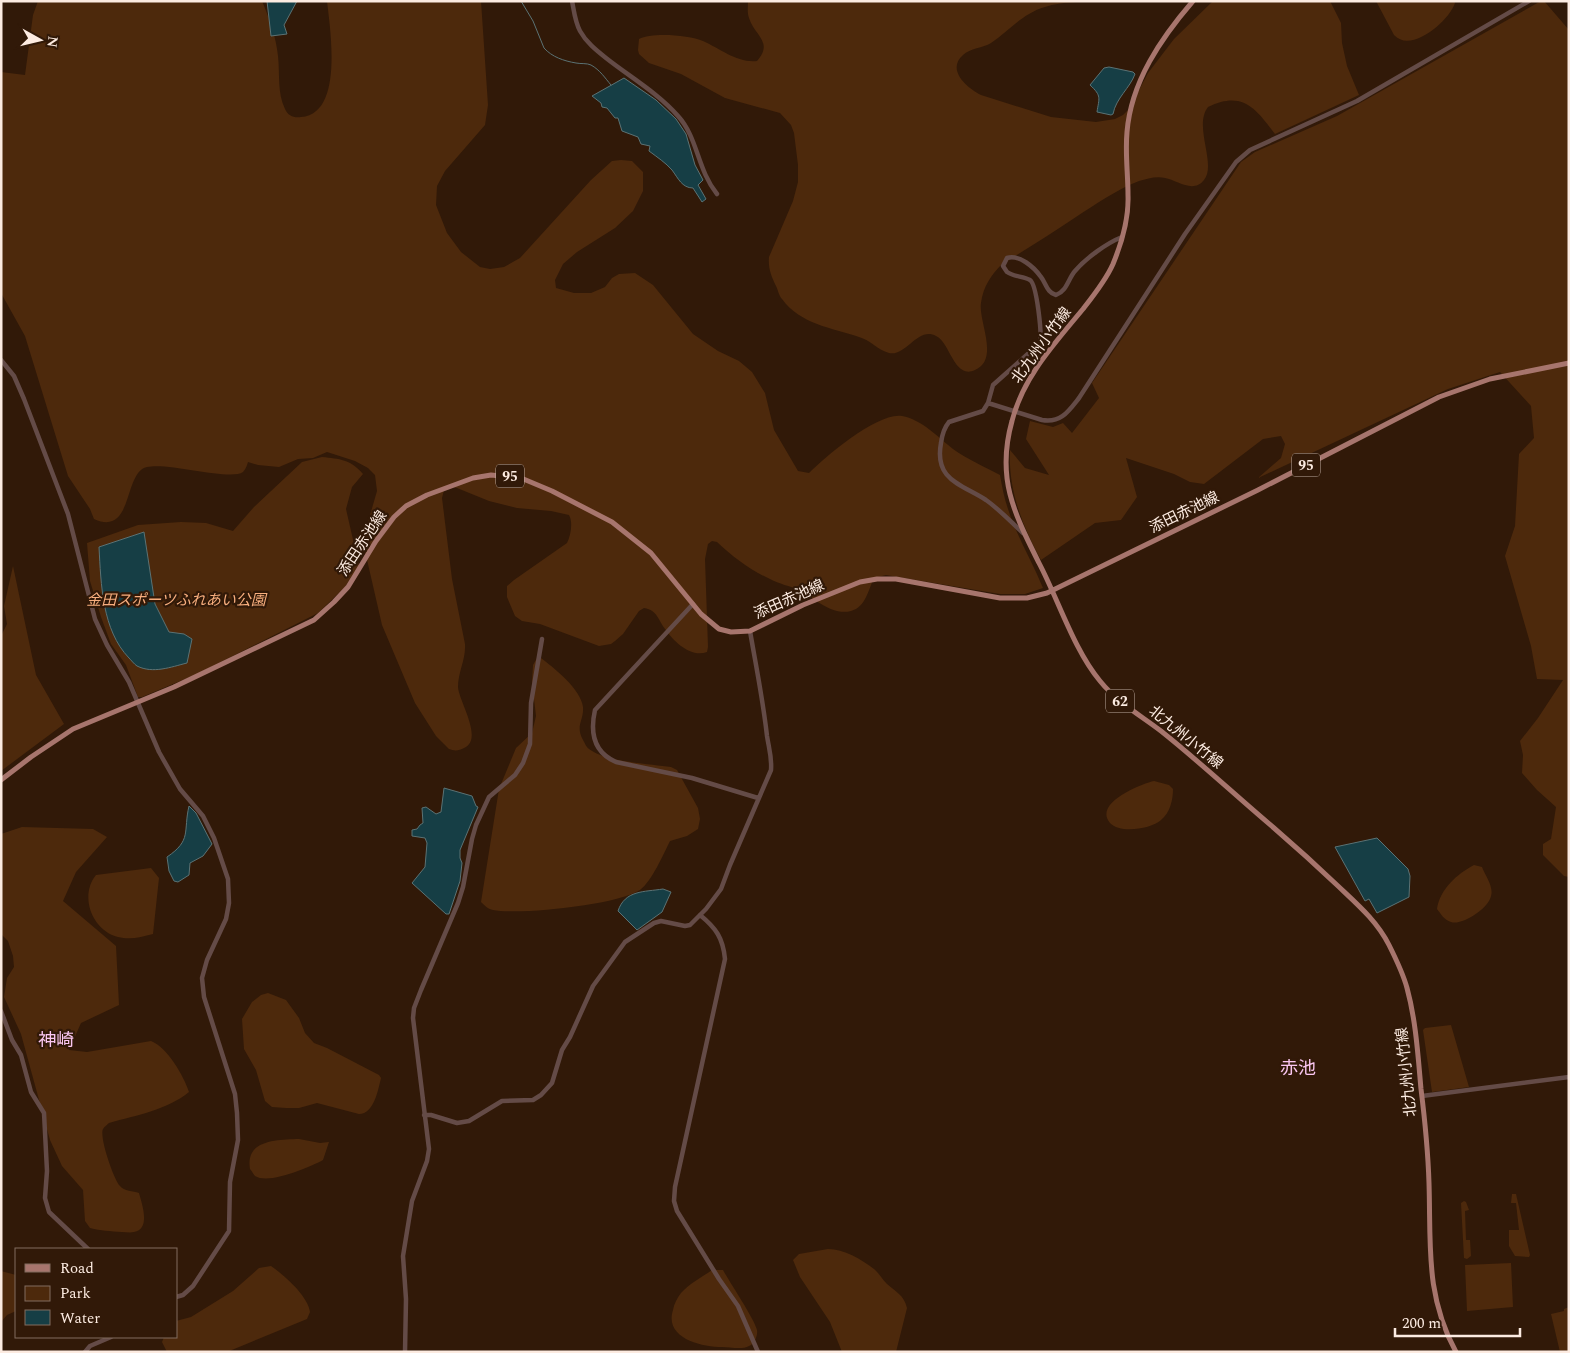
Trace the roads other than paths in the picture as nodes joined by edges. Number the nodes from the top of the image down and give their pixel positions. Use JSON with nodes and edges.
{"nodes":[{"id":1,"x":572,"y":1,"type":"edge"},
{"id":2,"x":1193,"y":1,"type":"edge"},
{"id":3,"x":1530,"y":1,"type":"edge"},
{"id":4,"x":716,"y":194,"type":"dead end"},
{"id":5,"x":1122,"y":237,"type":"junction"},
{"id":6,"x":1,"y":360,"type":"edge"},
{"id":7,"x":1569,"y":363,"type":"edge"},
{"id":8,"x":988,"y":403,"type":"junction"},
{"id":9,"x":1014,"y":411,"type":"junction"},
{"id":10,"x":1023,"y":533,"type":"junction"},
{"id":11,"x":1052,"y":590,"type":"junction"},
{"id":12,"x":693,"y":604,"type":"junction"},
{"id":13,"x":750,"y":631,"type":"junction"},
{"id":14,"x":542,"y":638,"type":"dead end"},
{"id":15,"x":138,"y":700,"type":"junction"},
{"id":16,"x":1,"y":780,"type":"edge"},
{"id":17,"x":758,"y":798,"type":"junction"},
{"id":18,"x":700,"y":915,"type":"junction"},
{"id":19,"x":1,"y":1011,"type":"edge"},
{"id":20,"x":1569,"y":1077,"type":"edge"},
{"id":21,"x":1422,"y":1096,"type":"junction"},
{"id":22,"x":424,"y":1115,"type":"junction"},
{"id":23,"x":87,"y":1248,"type":"edge"},
{"id":24,"x":178,"y":1296,"type":"edge"},
{"id":25,"x":109,"y":1338,"type":"edge"},
{"id":26,"x":85,"y":1352,"type":"edge"},
{"id":27,"x":405,"y":1352,"type":"edge"},
{"id":28,"x":758,"y":1352,"type":"edge"},
{"id":29,"x":1456,"y":1352,"type":"edge"}],
"edges":[{"from":1,"to":4,"type":"street"},
{"from":2,"to":5,"type":"main road","name":"北九州小竹線","number":"62"},
{"from":3,"to":9,"type":"street"},
{"from":5,"to":8,"type":"street"},
{"from":5,"to":9,"type":"main road","name":"北九州小竹線","number":"62"},
{"from":6,"to":15,"type":"street"},
{"from":7,"to":11,"type":"main road","name":"添田赤池線","number":"95"},
{"from":8,"to":9,"type":"street"},
{"from":8,"to":10,"type":"street"},
{"from":9,"to":10,"type":"main road","name":"北九州小竹線","number":"62"},
{"from":10,"to":11,"type":"main road","name":"北九州小竹線","number":"62"},
{"from":11,"to":13,"type":"main road","name":"添田赤池線","number":"95"},
{"from":11,"to":21,"type":"main road","name":"北九州小竹線","number":"62"},
{"from":12,"to":13,"type":"main road","name":"添田赤池線","number":"95"},
{"from":12,"to":15,"type":"main road","name":"添田赤池線","number":"95"},
{"from":12,"to":17,"type":"street"},
{"from":13,"to":17,"type":"street"},
{"from":14,"to":22,"type":"street"},
{"from":15,"to":16,"type":"main road","name":"添田赤池線","number":"95"},
{"from":15,"to":24,"type":"street"},
{"from":17,"to":18,"type":"street"},
{"from":18,"to":22,"type":"street"},
{"from":18,"to":28,"type":"street"},
{"from":19,"to":23,"type":"street"},
{"from":20,"to":21,"type":"street"},
{"from":21,"to":29,"type":"main road","name":"北九州小竹線","number":"62"},
{"from":22,"to":27,"type":"street"},
{"from":25,"to":26,"type":"street"}]}
